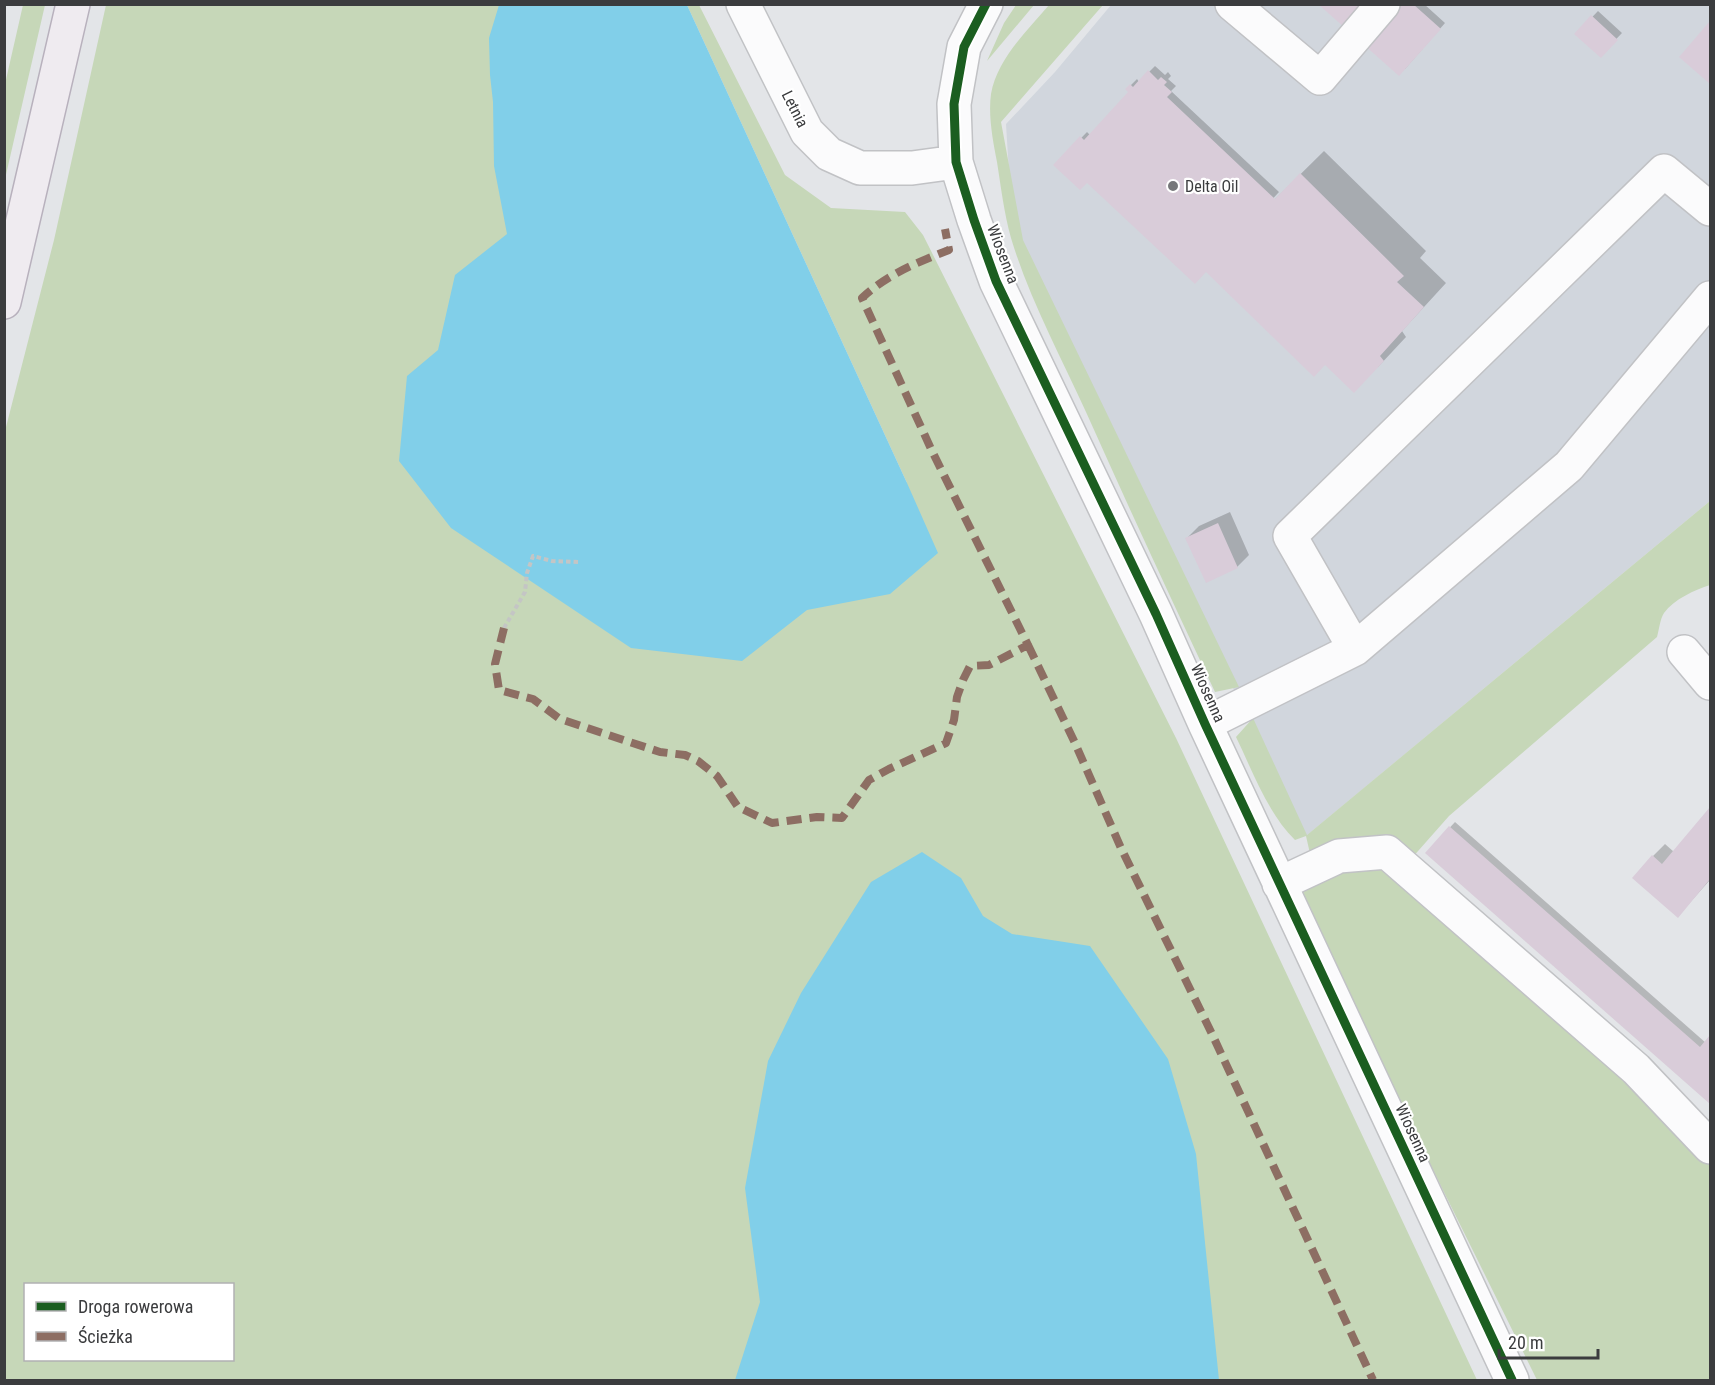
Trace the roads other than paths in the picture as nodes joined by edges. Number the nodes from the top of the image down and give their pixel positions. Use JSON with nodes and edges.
{"nodes":[{"id":1,"x":73,"y":4,"type":"edge"},
{"id":2,"x":743,"y":4,"type":"edge"},
{"id":3,"x":986,"y":4,"type":"edge"},
{"id":4,"x":1232,"y":4,"type":"edge"},
{"id":5,"x":1383,"y":4,"type":"edge"},
{"id":6,"x":956,"y":162,"type":"junction"},
{"id":7,"x":1710,"y":208,"type":"edge"},
{"id":8,"x":1710,"y":298,"type":"edge"},
{"id":9,"x":4,"y":302,"type":"edge"},
{"id":10,"x":1356,"y":649,"type":"junction"},
{"id":11,"x":1684,"y":652,"type":"dead end"},
{"id":12,"x":1710,"y":683,"type":"edge"},
{"id":13,"x":1205,"y":724,"type":"junction"},
{"id":14,"x":1279,"y":884,"type":"junction"},
{"id":15,"x":1710,"y":1147,"type":"edge"},
{"id":16,"x":1512,"y":1380,"type":"edge"}],
"edges":[{"from":1,"to":9,"type":"main road"},
{"from":2,"to":6,"type":"street","name":"Letnia"},
{"from":3,"to":6,"type":"street","name":"Wiosenna"},
{"from":4,"to":5,"type":"street"},
{"from":6,"to":13,"type":"street","name":"Wiosenna"},
{"from":7,"to":10,"type":"street"},
{"from":8,"to":10,"type":"street"},
{"from":10,"to":13,"type":"street"},
{"from":11,"to":12,"type":"street"},
{"from":13,"to":14,"type":"street","name":"Wiosenna"},
{"from":14,"to":15,"type":"street"},
{"from":14,"to":16,"type":"street","name":"Wiosenna"}]}
